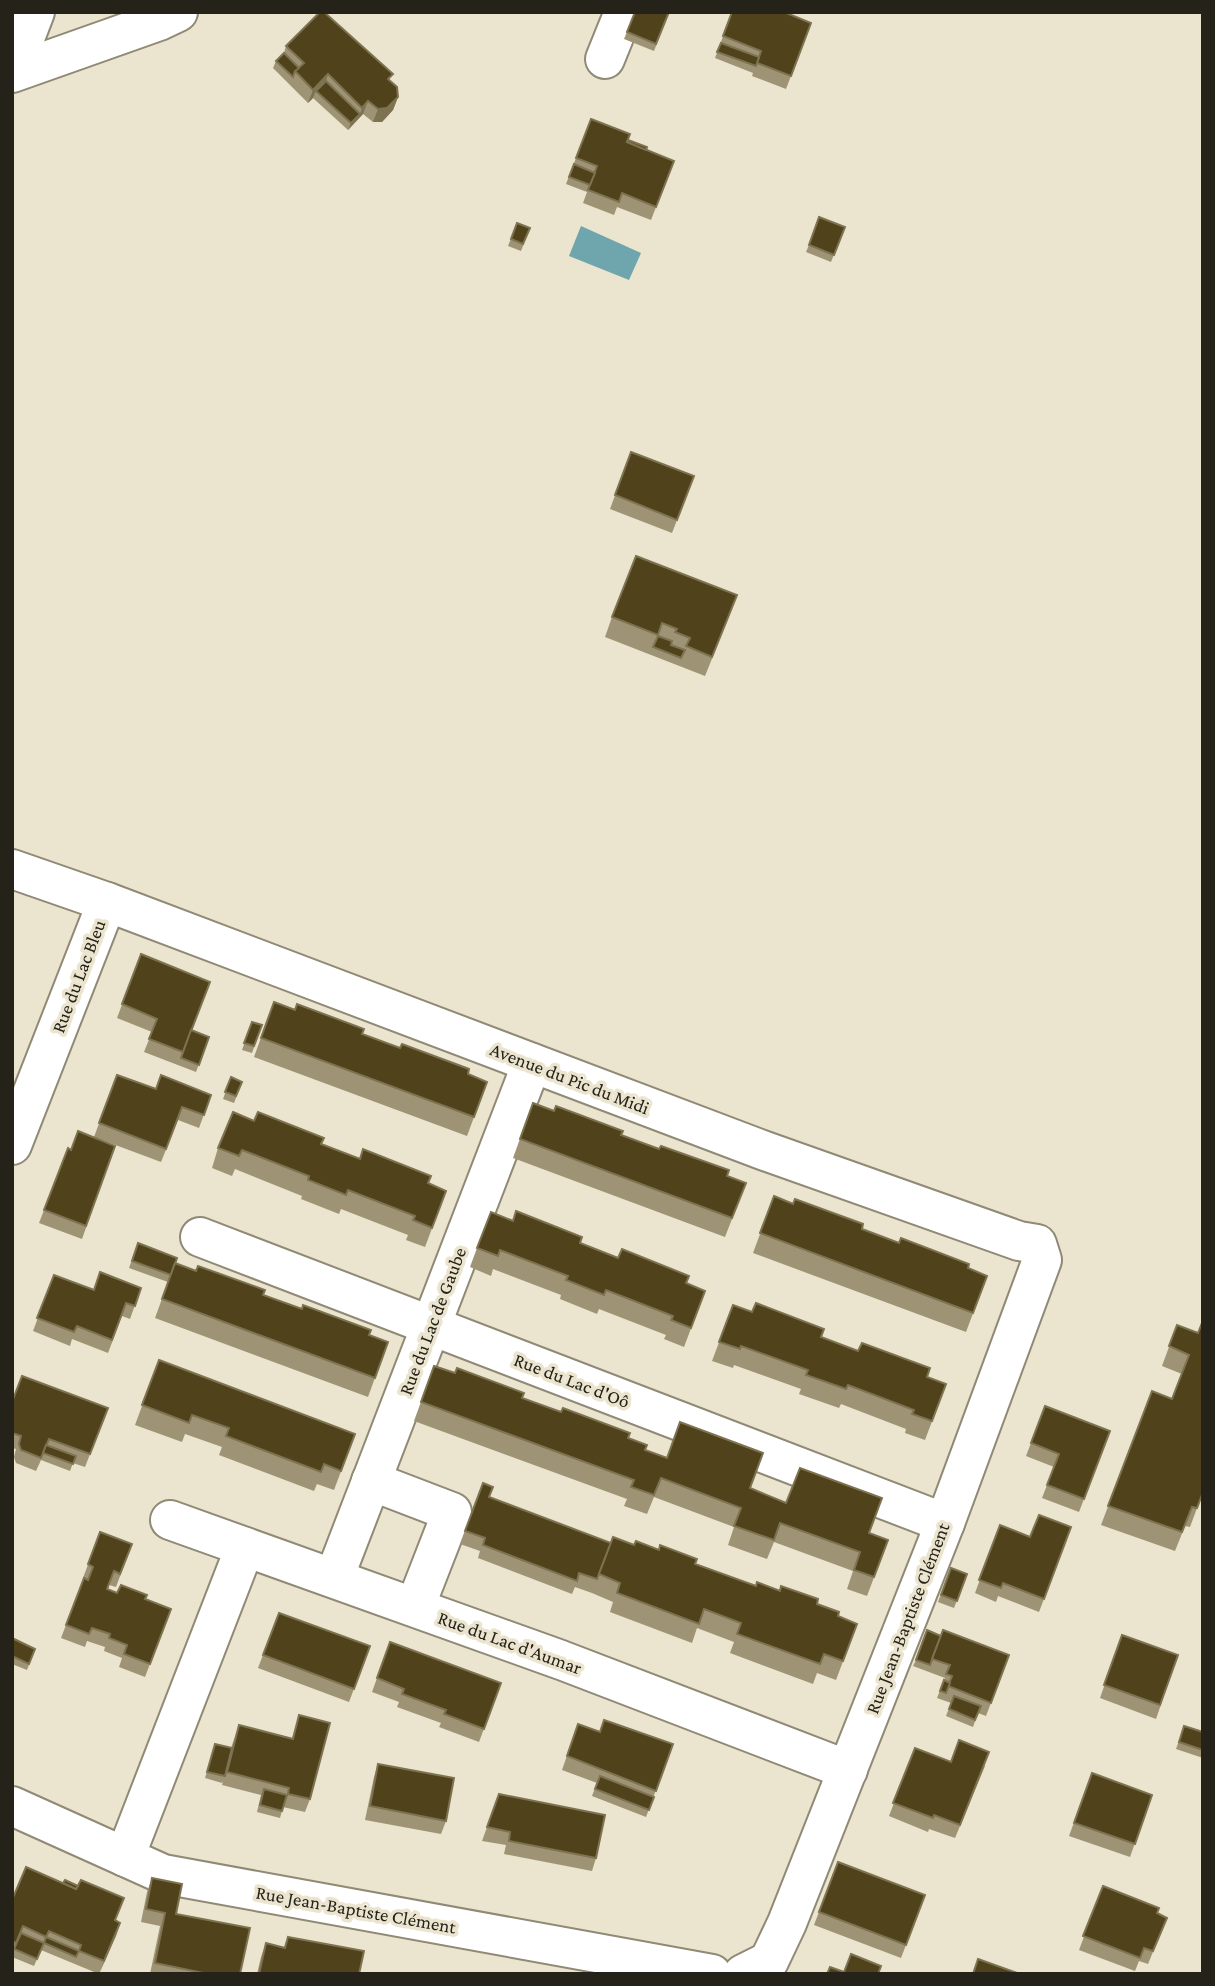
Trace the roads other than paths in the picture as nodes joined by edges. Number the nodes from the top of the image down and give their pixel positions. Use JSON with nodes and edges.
{"nodes":[{"id":1,"x":35,"y":12,"type":"edge"},
{"id":2,"x":178,"y":12,"type":"edge"},
{"id":3,"x":624,"y":12,"type":"edge"},
{"id":4,"x":606,"y":59,"type":"dead end"},
{"id":5,"x":12,"y":72,"type":"edge"},
{"id":6,"x":12,"y":869,"type":"edge"},
{"id":7,"x":107,"y":902,"type":"junction"},
{"id":8,"x":532,"y":1063,"type":"junction"},
{"id":9,"x":12,"y":1144,"type":"edge"},
{"id":10,"x":200,"y":1237,"type":"dead end"},
{"id":11,"x":1037,"y":1244,"type":"joint"},
{"id":12,"x":430,"y":1325,"type":"junction"},
{"id":13,"x":371,"y":1481,"type":"junction"},
{"id":14,"x":170,"y":1520,"type":"dead end"},
{"id":15,"x":945,"y":1523,"type":"junction"},
{"id":16,"x":245,"y":1547,"type":"junction"},
{"id":17,"x":334,"y":1578,"type":"junction"},
{"id":18,"x":415,"y":1607,"type":"junction"},
{"id":19,"x":848,"y":1770,"type":"junction"},
{"id":20,"x":12,"y":1806,"type":"edge"},
{"id":21,"x":124,"y":1857,"type":"junction"},
{"id":22,"x":712,"y":1974,"type":"edge"},
{"id":23,"x":743,"y":1974,"type":"edge"}],
"edges":[{"from":1,"to":5,"type":"street"},
{"from":2,"to":5,"type":"street"},
{"from":3,"to":4,"type":"street"},
{"from":6,"to":7,"type":"street","name":"Rue du Lac Bleu"},
{"from":7,"to":8,"type":"street","name":"Avenue du Pic du Midi"},
{"from":7,"to":9,"type":"street","name":"Rue du Lac Bleu"},
{"from":8,"to":11,"type":"street","name":"Avenue du Pic du Midi"},
{"from":8,"to":12,"type":"street","name":"Rue du Lac de Gaube"},
{"from":10,"to":12,"type":"street","name":"Rue du Lac d'Oô"},
{"from":11,"to":15,"type":"street","name":"Rue Jean-Baptiste Clément"},
{"from":12,"to":13,"type":"street","name":"Rue du Lac de Gaube"},
{"from":12,"to":15,"type":"street","name":"Rue du Lac d'Oô"},
{"from":13,"to":17,"type":"street","name":"Rue du Lac de Gaube"},
{"from":13,"to":18,"type":"street"},
{"from":14,"to":16,"type":"street","name":"Rue du Lac d'Aumar"},
{"from":15,"to":19,"type":"street","name":"Rue Jean-Baptiste Clément"},
{"from":16,"to":17,"type":"street","name":"Rue du Lac d'Aumar"},
{"from":16,"to":21,"type":"street"},
{"from":17,"to":18,"type":"street","name":"Rue du Lac d'Aumar"},
{"from":18,"to":19,"type":"street","name":"Rue du Lac d'Aumar"},
{"from":19,"to":23,"type":"street","name":"Rue Jean-Baptiste Clément"},
{"from":20,"to":21,"type":"street","name":"Rue Jean-Baptiste Clément"},
{"from":21,"to":22,"type":"street","name":"Rue Jean-Baptiste Clément"}]}
